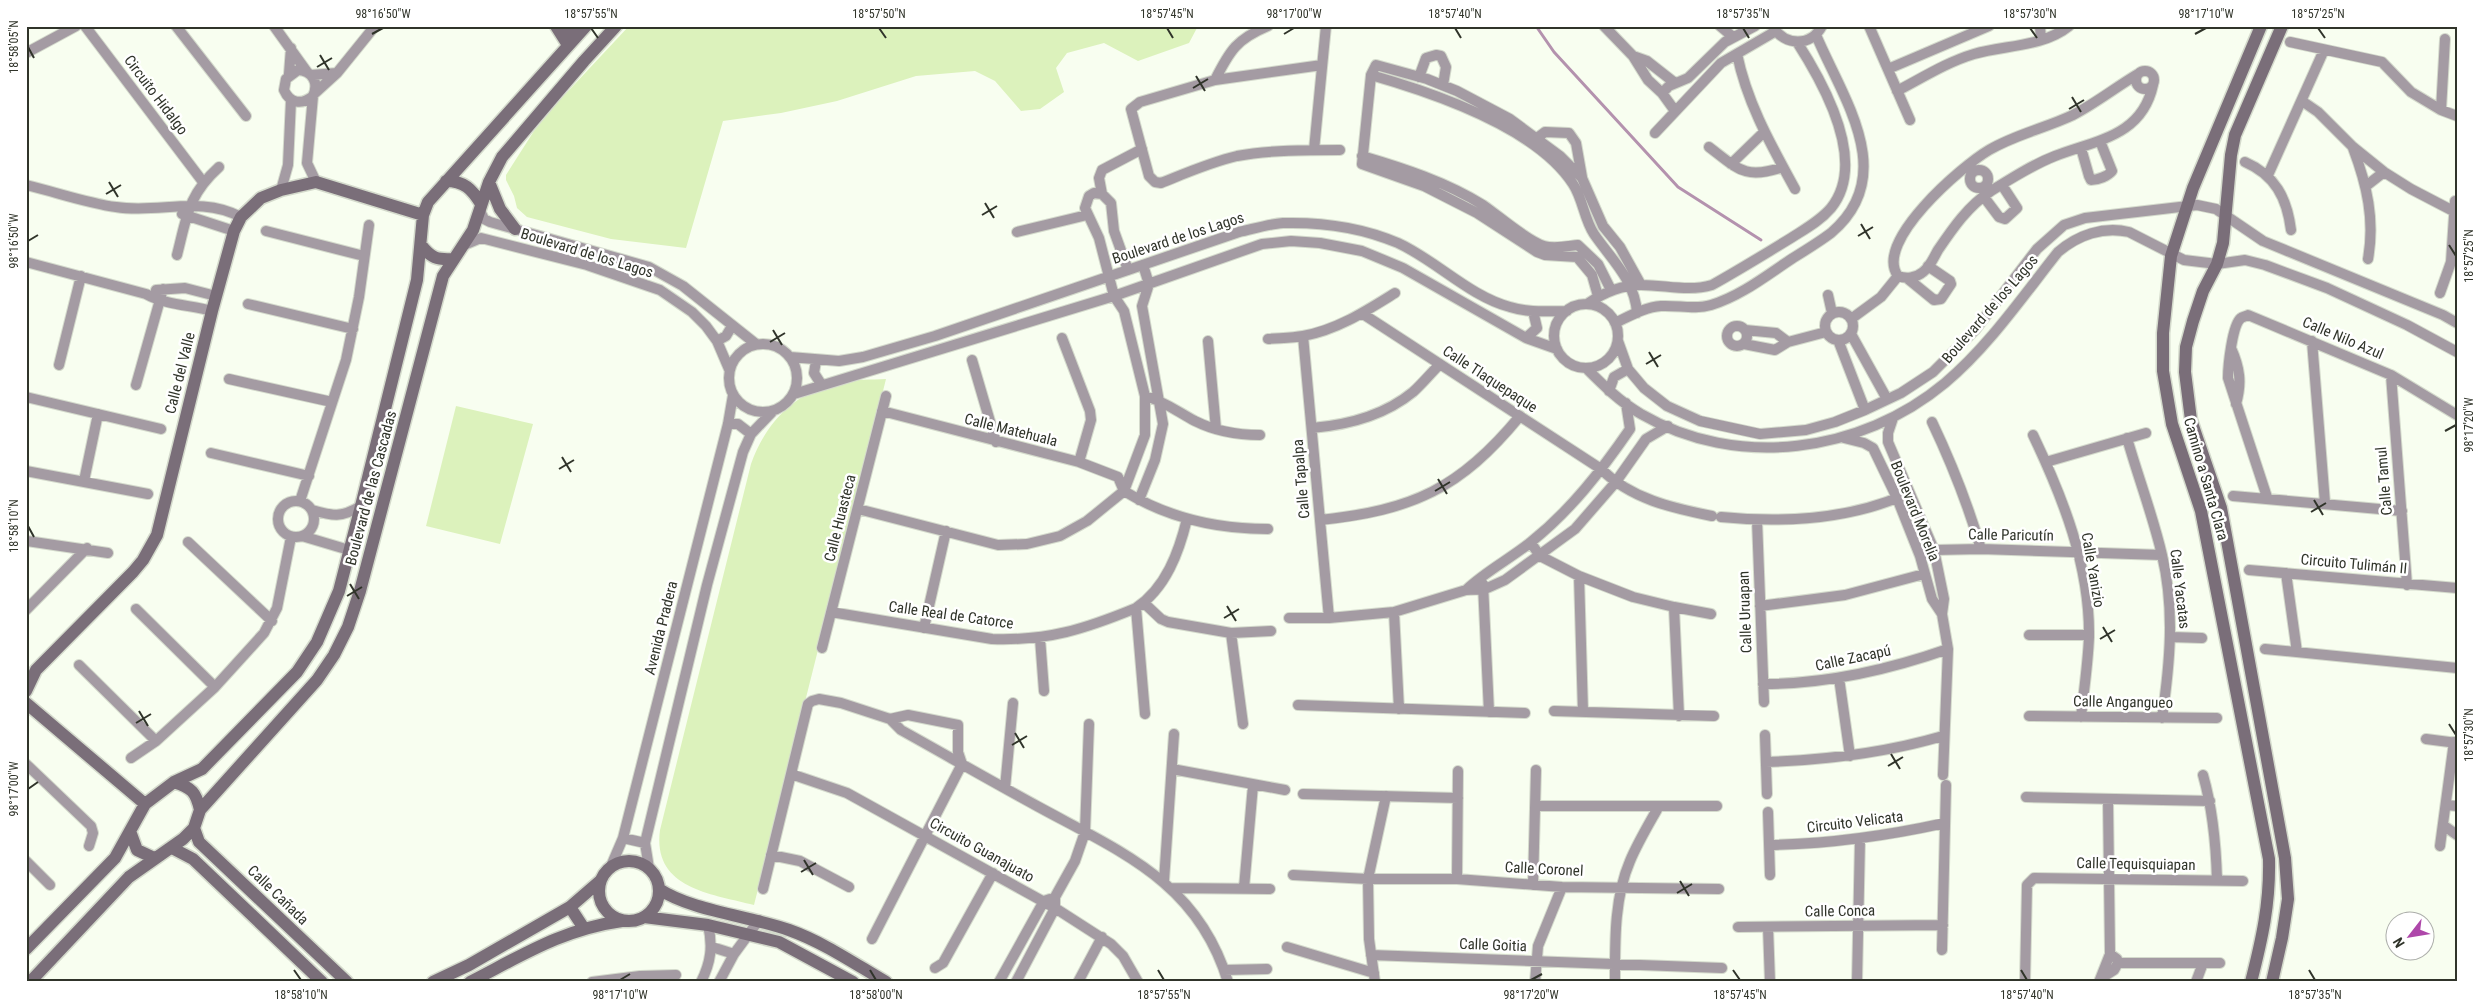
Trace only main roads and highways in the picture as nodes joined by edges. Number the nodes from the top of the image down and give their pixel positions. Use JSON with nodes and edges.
{"nodes":[{"id":1,"x":556,"y":26,"type":"edge"},
{"id":2,"x":566,"y":26,"type":"edge"},
{"id":3,"x":586,"y":26,"type":"edge"},
{"id":4,"x":616,"y":26,"type":"edge"},
{"id":5,"x":2261,"y":26,"type":"edge"},
{"id":6,"x":2282,"y":26,"type":"edge"},
{"id":7,"x":572,"y":42,"type":"junction"},
{"id":8,"x":446,"y":181,"type":"junction"},
{"id":9,"x":489,"y":182,"type":"junction"},
{"id":10,"x":480,"y":208,"type":"junction"},
{"id":11,"x":423,"y":215,"type":"junction"},
{"id":12,"x":515,"y":229,"type":"road end"},
{"id":13,"x":421,"y":245,"type":"junction"},
{"id":14,"x":453,"y":259,"type":"junction"},
{"id":15,"x":27,"y":688,"type":"edge"},
{"id":16,"x":26,"y":703,"type":"edge"},
{"id":17,"x":174,"y":782,"type":"junction"},
{"id":18,"x":145,"y":804,"type":"junction"},
{"id":19,"x":200,"y":810,"type":"junction"},
{"id":20,"x":194,"y":828,"type":"junction"},
{"id":21,"x":130,"y":832,"type":"junction"},
{"id":22,"x":172,"y":848,"type":"junction"},
{"id":23,"x":154,"y":858,"type":"junction"},
{"id":24,"x":600,"y":881,"type":"junction"},
{"id":25,"x":659,"y":889,"type":"junction"},
{"id":26,"x":258,"y":898,"type":"junction"},
{"id":27,"x":681,"y":902,"type":"junction"},
{"id":28,"x":570,"y":908,"type":"junction"},
{"id":29,"x":247,"y":911,"type":"junction"},
{"id":30,"x":644,"y":917,"type":"junction"},
{"id":31,"x":622,"y":920,"type":"junction"},
{"id":32,"x":674,"y":920,"type":"junction"},
{"id":33,"x":289,"y":927,"type":"junction"},
{"id":34,"x":583,"y":928,"type":"junction"},
{"id":35,"x":276,"y":939,"type":"junction"},
{"id":36,"x":26,"y":949,"type":"edge"},
{"id":37,"x":30,"y":982,"type":"edge"},
{"id":38,"x":322,"y":982,"type":"edge"},
{"id":39,"x":346,"y":982,"type":"edge"},
{"id":40,"x":433,"y":982,"type":"edge"},
{"id":41,"x":470,"y":982,"type":"edge"},
{"id":42,"x":853,"y":982,"type":"edge"},
{"id":43,"x":886,"y":982,"type":"edge"},
{"id":44,"x":2251,"y":982,"type":"edge"},
{"id":45,"x":2272,"y":982,"type":"edge"}],
"edges":[{"from":1,"to":7,"type":"main road"},
{"from":2,"to":7,"type":"main road"},
{"from":3,"to":7,"type":"main road","name":"Boulevard de las Cascadas"},
{"from":4,"to":9,"type":"main road","name":"Boulevard de las Cascadas"},
{"from":5,"to":44,"type":"main road","name":"Camino a Santa Clara"},
{"from":6,"to":45,"type":"main road","name":"Camino a Santa Clara"},
{"from":7,"to":8,"type":"main road","name":"Boulevard de las Cascadas"},
{"from":8,"to":10,"type":"main road"},
{"from":8,"to":11,"type":"main road","name":"Boulevard de las Cascadas"},
{"from":9,"to":10,"type":"main road","name":"Boulevard de las Cascadas"},
{"from":9,"to":12,"type":"main road"},
{"from":10,"to":14,"type":"main road","name":"Boulevard de las Cascadas"},
{"from":11,"to":13,"type":"main road","name":"Boulevard de las Cascadas"},
{"from":11,"to":15,"type":"main road","name":"Calle del Valle"},
{"from":13,"to":14,"type":"main road"},
{"from":13,"to":17,"type":"main road","name":"Boulevard de las Cascadas"},
{"from":14,"to":19,"type":"main road","name":"Boulevard de las Cascadas"},
{"from":16,"to":18,"type":"main road"},
{"from":17,"to":18,"type":"main road","name":"Boulevard de las Cascadas"},
{"from":17,"to":19,"type":"main road"},
{"from":18,"to":21,"type":"main road","name":"Boulevard de las Cascadas"},
{"from":19,"to":20,"type":"main road","name":"Boulevard de las Cascadas"},
{"from":20,"to":22,"type":"main road","name":"Boulevard de las Cascadas"},
{"from":20,"to":26,"type":"main road","name":"Calle Cañada"},
{"from":21,"to":23,"type":"main road"},
{"from":21,"to":36,"type":"main road","name":"Boulevard de las Cascadas"},
{"from":22,"to":23,"type":"main road","name":"Boulevard de las Cascadas"},
{"from":22,"to":29,"type":"main road"},
{"from":23,"to":37,"type":"main road","name":"Boulevard de las Cascadas"},
{"from":24,"to":25,"type":"main road"},
{"from":24,"to":28,"type":"main road"},
{"from":24,"to":31,"type":"main road"},
{"from":25,"to":27,"type":"main road"},
{"from":25,"to":30,"type":"main road"},
{"from":26,"to":29,"type":"main road"},
{"from":26,"to":33,"type":"main road","name":"Calle Cañada"},
{"from":27,"to":32,"type":"main road"},
{"from":27,"to":43,"type":"main road"},
{"from":28,"to":34,"type":"main road"},
{"from":28,"to":40,"type":"main road"},
{"from":29,"to":35,"type":"main road"},
{"from":30,"to":31,"type":"main road"},
{"from":30,"to":32,"type":"main road"},
{"from":31,"to":34,"type":"main road"},
{"from":32,"to":42,"type":"main road"},
{"from":33,"to":35,"type":"main road"},
{"from":33,"to":39,"type":"main road","name":"Calle Cañada"},
{"from":34,"to":41,"type":"main road"},
{"from":35,"to":38,"type":"main road"}]}
